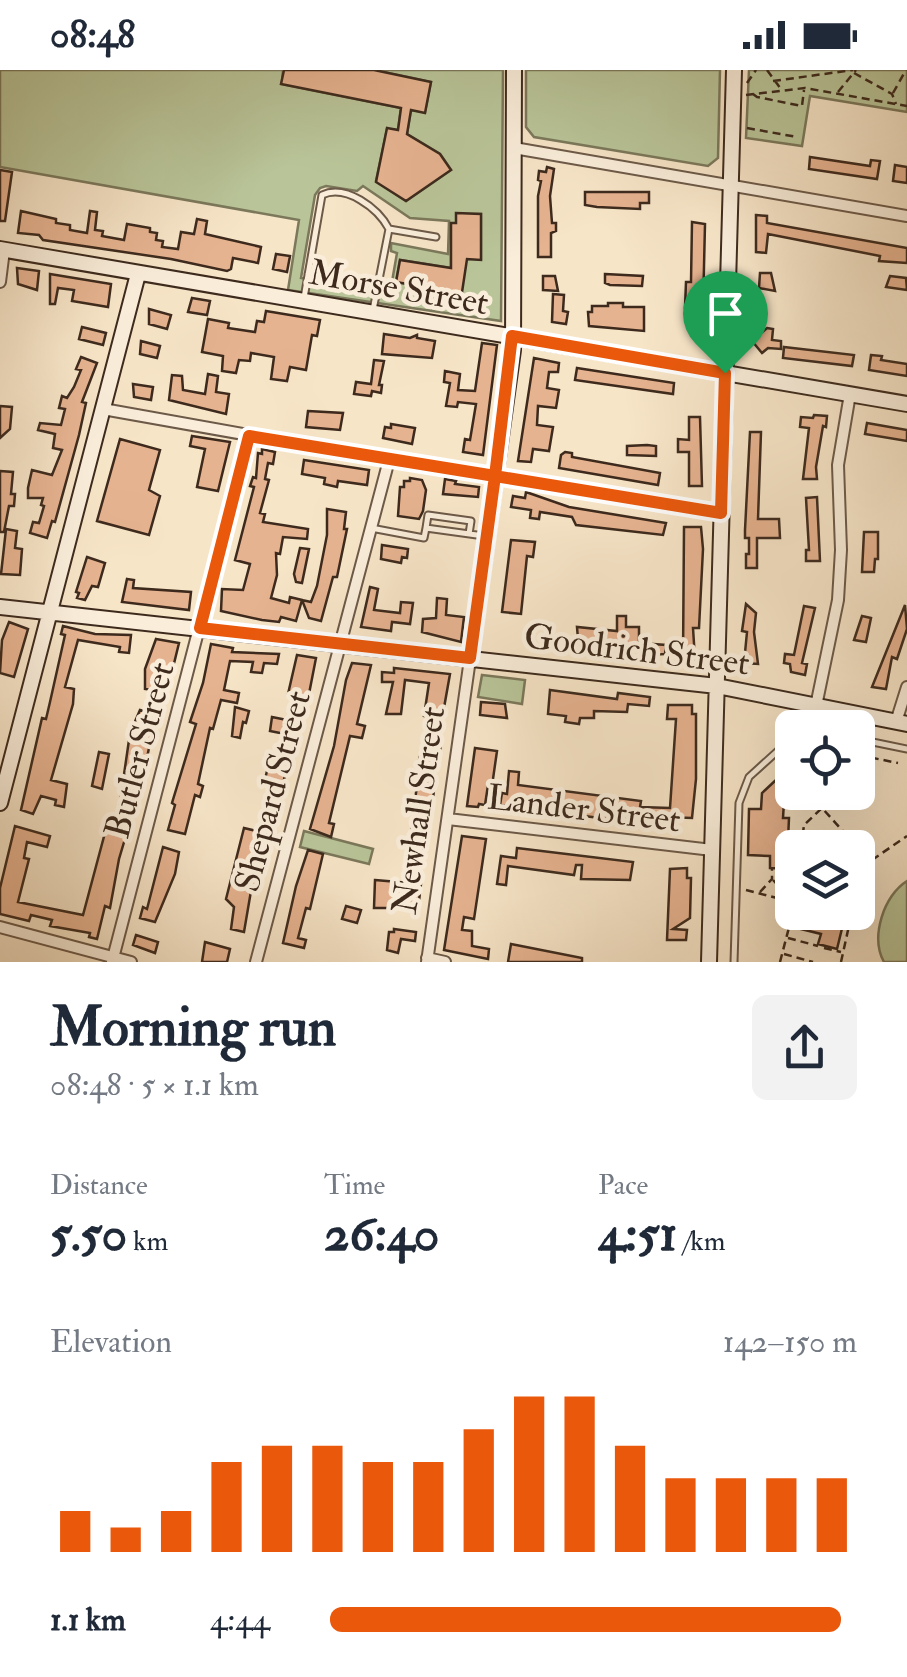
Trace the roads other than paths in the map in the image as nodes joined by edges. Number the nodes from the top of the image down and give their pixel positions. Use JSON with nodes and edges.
{"nodes":[{"id":1,"x":514,"y":70,"type":"edge"},
{"id":2,"x":734,"y":70,"type":"edge"},
{"id":3,"x":514,"y":148,"type":"junction"},
{"id":4,"x":731,"y":184,"type":"junction"},
{"id":5,"x":907,"y":216,"type":"edge"},
{"id":6,"x":389,"y":229,"type":"junction"},
{"id":7,"x":436,"y":238,"type":"dead end"},
{"id":8,"x":2,"y":250,"type":"edge"},
{"id":9,"x":138,"y":274,"type":"junction"},
{"id":10,"x":308,"y":274,"type":"junction"},
{"id":11,"x":0,"y":282,"type":"edge"},
{"id":12,"x":378,"y":285,"type":"junction"},
{"id":13,"x":304,"y":301,"type":"junction"},
{"id":14,"x":372,"y":313,"type":"junction"},
{"id":15,"x":512,"y":336,"type":"junction"},
{"id":16,"x":725,"y":373,"type":"junction"},
{"id":17,"x":850,"y":394,"type":"junction"},
{"id":18,"x":907,"y":404,"type":"edge"},
{"id":19,"x":103,"y":408,"type":"junction"},
{"id":20,"x":249,"y":436,"type":"junction"},
{"id":21,"x":389,"y":460,"type":"junction"},
{"id":22,"x":495,"y":476,"type":"junction"},
{"id":23,"x":721,"y":513,"type":"junction"},
{"id":24,"x":426,"y":528,"type":"junction"},
{"id":25,"x":377,"y":529,"type":"junction"},
{"id":26,"x":469,"y":534,"type":"junction"},
{"id":27,"x":487,"y":537,"type":"junction"},
{"id":28,"x":0,"y":606,"type":"edge"},
{"id":29,"x":50,"y":613,"type":"junction"},
{"id":30,"x":200,"y":628,"type":"junction"},
{"id":31,"x":339,"y":645,"type":"junction"},
{"id":32,"x":470,"y":658,"type":"junction"},
{"id":33,"x":716,"y":686,"type":"junction"},
{"id":34,"x":907,"y":687,"type":"edge"},
{"id":35,"x":816,"y":706,"type":"junction"},
{"id":36,"x":902,"y":723,"type":"edge"},
{"id":37,"x":875,"y":742,"type":"edge"},
{"id":38,"x":907,"y":749,"type":"edge"},
{"id":39,"x":775,"y":755,"type":"edge"},
{"id":40,"x":0,"y":803,"type":"edge"},
{"id":41,"x":448,"y":819,"type":"junction"},
{"id":42,"x":712,"y":850,"type":"junction"},
{"id":43,"x":0,"y":926,"type":"edge"},
{"id":44,"x":112,"y":959,"type":"edge"},
{"id":45,"x":427,"y":960,"type":"edge"},
{"id":46,"x":132,"y":962,"type":"edge"},
{"id":47,"x":256,"y":962,"type":"edge"},
{"id":48,"x":445,"y":962,"type":"edge"},
{"id":49,"x":709,"y":962,"type":"edge"},
{"id":50,"x":734,"y":962,"type":"edge"}],
"edges":[{"from":1,"to":3,"type":"street","name":"Newhall Street"},
{"from":2,"to":4,"type":"street"},
{"from":3,"to":4,"type":"street"},
{"from":3,"to":15,"type":"street","name":"Newhall Street"},
{"from":4,"to":5,"type":"street"},
{"from":4,"to":16,"type":"street"},
{"from":6,"to":7,"type":"lane"},
{"from":6,"to":10,"type":"lane"},
{"from":6,"to":12,"type":"lane"},
{"from":8,"to":9,"type":"street","name":"Morse Street"},
{"from":8,"to":11,"type":"street"},
{"from":9,"to":13,"type":"street","name":"Morse Street"},
{"from":9,"to":19,"type":"street"},
{"from":10,"to":12,"type":"lane"},
{"from":10,"to":13,"type":"lane"},
{"from":12,"to":14,"type":"lane"},
{"from":13,"to":14,"type":"street","name":"Morse Street"},
{"from":14,"to":15,"type":"street","name":"Morse Street"},
{"from":15,"to":16,"type":"street","name":"Morse Street"},
{"from":15,"to":22,"type":"street","name":"Newhall Street"},
{"from":16,"to":17,"type":"street","name":"Morse Street"},
{"from":16,"to":23,"type":"street"},
{"from":17,"to":18,"type":"street","name":"Morse Street"},
{"from":17,"to":35,"type":"street"},
{"from":19,"to":20,"type":"street"},
{"from":19,"to":29,"type":"street"},
{"from":20,"to":21,"type":"street"},
{"from":20,"to":30,"type":"street","name":"Butler Street"},
{"from":21,"to":22,"type":"street"},
{"from":21,"to":25,"type":"street","name":"Shepard Street"},
{"from":22,"to":23,"type":"street"},
{"from":22,"to":27,"type":"street","name":"Newhall Street"},
{"from":23,"to":33,"type":"street"},
{"from":24,"to":25,"type":"lane"},
{"from":24,"to":26,"type":"lane"},
{"from":24,"to":26,"type":"lane"},
{"from":25,"to":31,"type":"street","name":"Shepard Street"},
{"from":26,"to":27,"type":"lane"},
{"from":27,"to":32,"type":"street","name":"Newhall Street"},
{"from":28,"to":29,"type":"street","name":"Goodrich Street"},
{"from":29,"to":30,"type":"street","name":"Goodrich Street"},
{"from":29,"to":40,"type":"street"},
{"from":30,"to":31,"type":"street","name":"Goodrich Street"},
{"from":30,"to":44,"type":"street","name":"Butler Street"},
{"from":31,"to":32,"type":"street","name":"Goodrich Street"},
{"from":31,"to":47,"type":"street","name":"Shepard Street"},
{"from":32,"to":33,"type":"street","name":"Goodrich Street"},
{"from":32,"to":41,"type":"street","name":"Newhall Street"},
{"from":33,"to":35,"type":"street","name":"Goodrich Street"},
{"from":33,"to":42,"type":"street"},
{"from":34,"to":36,"type":"street"},
{"from":35,"to":36,"type":"street","name":"Goodrich Street"},
{"from":37,"to":38,"type":"lane"},
{"from":39,"to":50,"type":"lane"},
{"from":41,"to":42,"type":"street","name":"Lander Street"},
{"from":41,"to":45,"type":"street","name":"Newhall Street"},
{"from":42,"to":49,"type":"street"},
{"from":43,"to":44,"type":"street"},
{"from":44,"to":46,"type":"street"},
{"from":45,"to":48,"type":"street"}]}
